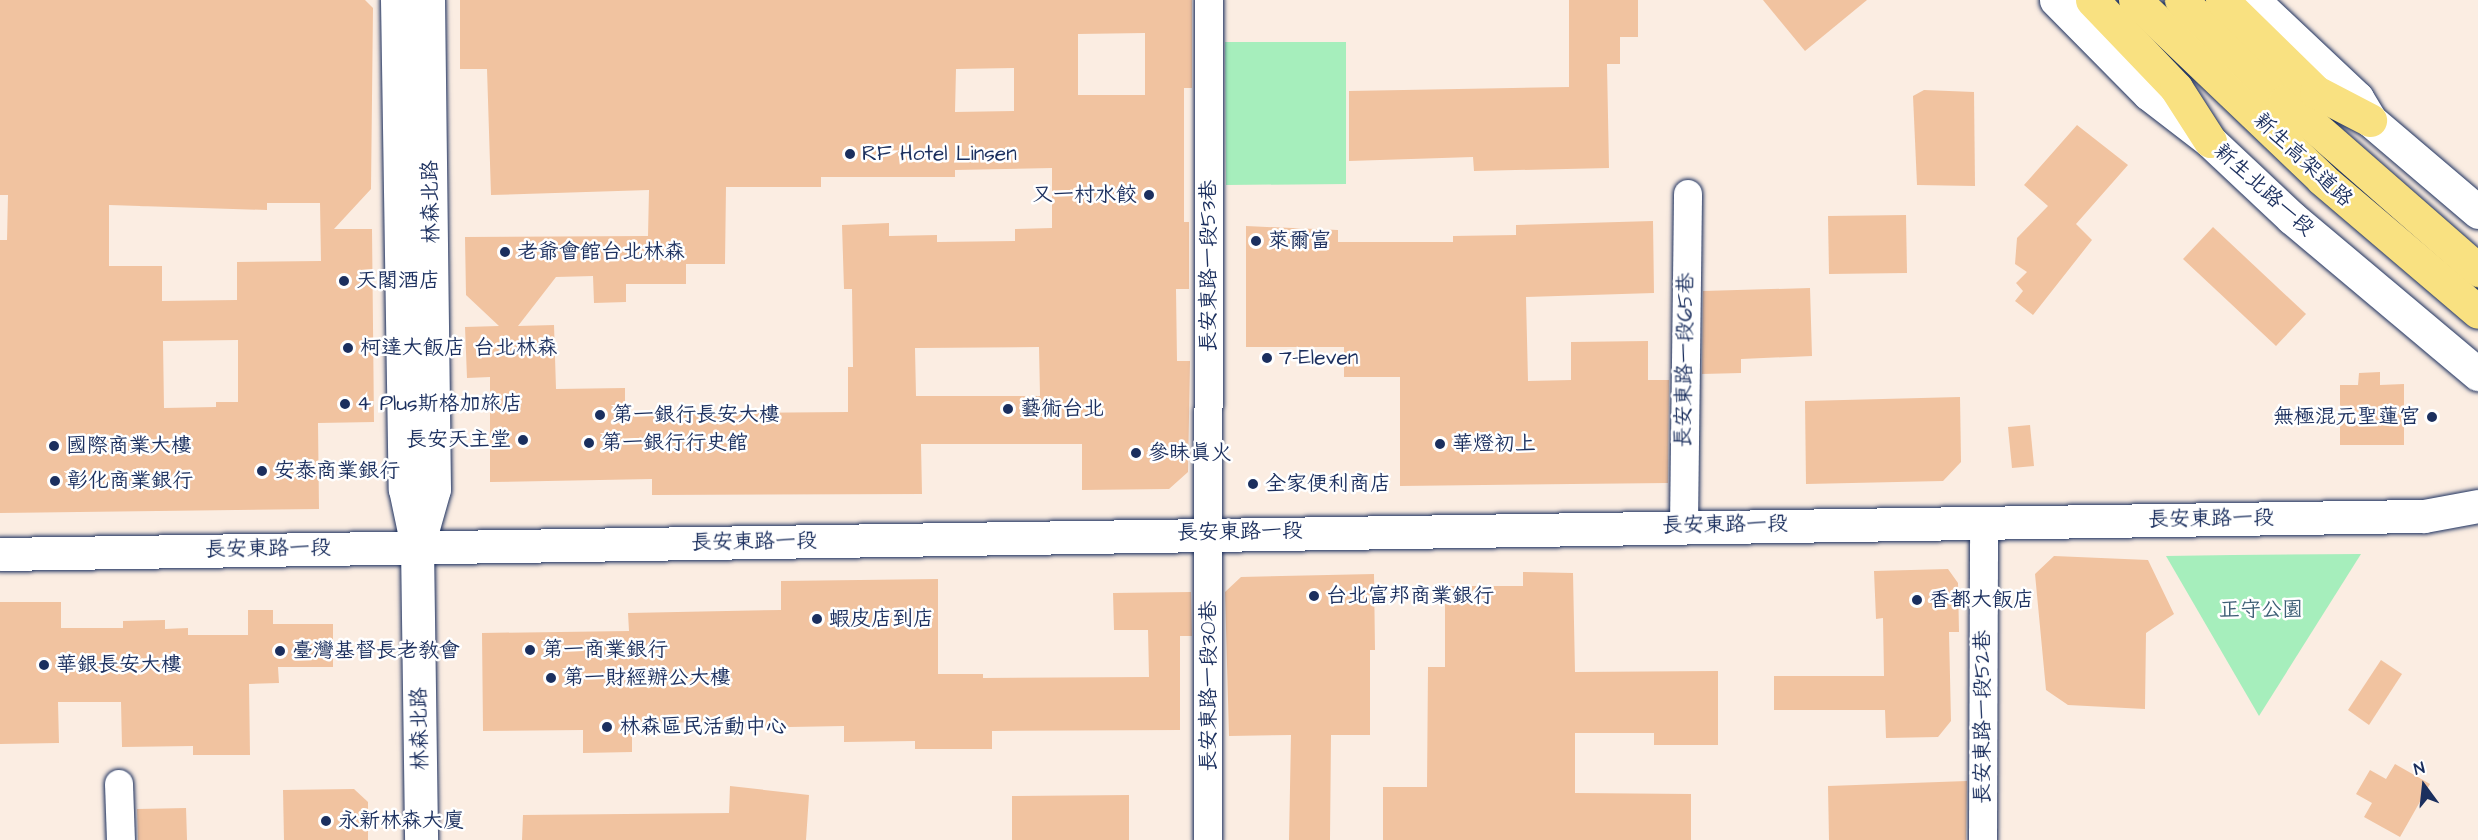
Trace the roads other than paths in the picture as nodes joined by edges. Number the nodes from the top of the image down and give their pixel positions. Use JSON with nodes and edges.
{"nodes":[{"id":1,"x":396,"y":0,"type":"edge"},
{"id":2,"x":428,"y":0,"type":"edge"},
{"id":3,"x":1209,"y":0,"type":"edge"},
{"id":4,"x":2056,"y":0,"type":"edge"},
{"id":5,"x":2092,"y":0,"type":"edge"},
{"id":6,"x":2135,"y":0,"type":"edge"},
{"id":7,"x":2181,"y":0,"type":"edge"},
{"id":8,"x":2222,"y":0,"type":"edge"},
{"id":9,"x":2253,"y":0,"type":"edge"},
{"id":10,"x":2370,"y":120,"type":"junction"},
{"id":11,"x":2210,"y":141,"type":"junction"},
{"id":12,"x":1688,"y":194,"type":"dead end"},
{"id":13,"x":2478,"y":212,"type":"edge"},
{"id":14,"x":2478,"y":270,"type":"edge"},
{"id":15,"x":2478,"y":312,"type":"edge"},
{"id":16,"x":2478,"y":374,"type":"edge"},
{"id":17,"x":2478,"y":506,"type":"edge"},
{"id":18,"x":1984,"y":522,"type":"junction"},
{"id":19,"x":1684,"y":525,"type":"junction"},
{"id":20,"x":1209,"y":532,"type":"junction"},
{"id":21,"x":417,"y":546,"type":"junction"},
{"id":22,"x":0,"y":554,"type":"edge"},
{"id":23,"x":119,"y":784,"type":"dead end"},
{"id":24,"x":121,"y":840,"type":"edge"},
{"id":25,"x":422,"y":840,"type":"edge"},
{"id":26,"x":1208,"y":840,"type":"edge"},
{"id":27,"x":1983,"y":840,"type":"edge"}],
"edges":[{"from":1,"to":21,"type":"street","name":"林森北路"},
{"from":2,"to":21,"type":"street","name":"林森北路"},
{"from":3,"to":20,"type":"street","name":"長安東路一段53巷"},
{"from":4,"to":11,"type":"street","name":"新生北路一段"},
{"from":5,"to":11,"type":"highway"},
{"from":6,"to":15,"type":"highway","name":"新生高架道路"},
{"from":7,"to":14,"type":"highway","name":"新生高架道路"},
{"from":8,"to":10,"type":"highway"},
{"from":9,"to":10,"type":"street"},
{"from":10,"to":13,"type":"street"},
{"from":11,"to":16,"type":"street","name":"新生北路一段"},
{"from":12,"to":19,"type":"street","name":"長安東路一段65巷"},
{"from":17,"to":18,"type":"street","name":"長安東路一段"},
{"from":18,"to":19,"type":"street","name":"長安東路一段"},
{"from":18,"to":27,"type":"street","name":"長安東路一段52巷"},
{"from":19,"to":20,"type":"street","name":"長安東路一段"},
{"from":20,"to":21,"type":"street","name":"長安東路一段"},
{"from":20,"to":26,"type":"street","name":"長安東路一段30巷"},
{"from":21,"to":22,"type":"street","name":"長安東路一段"},
{"from":21,"to":25,"type":"street","name":"林森北路"},
{"from":23,"to":24,"type":"street"}]}
